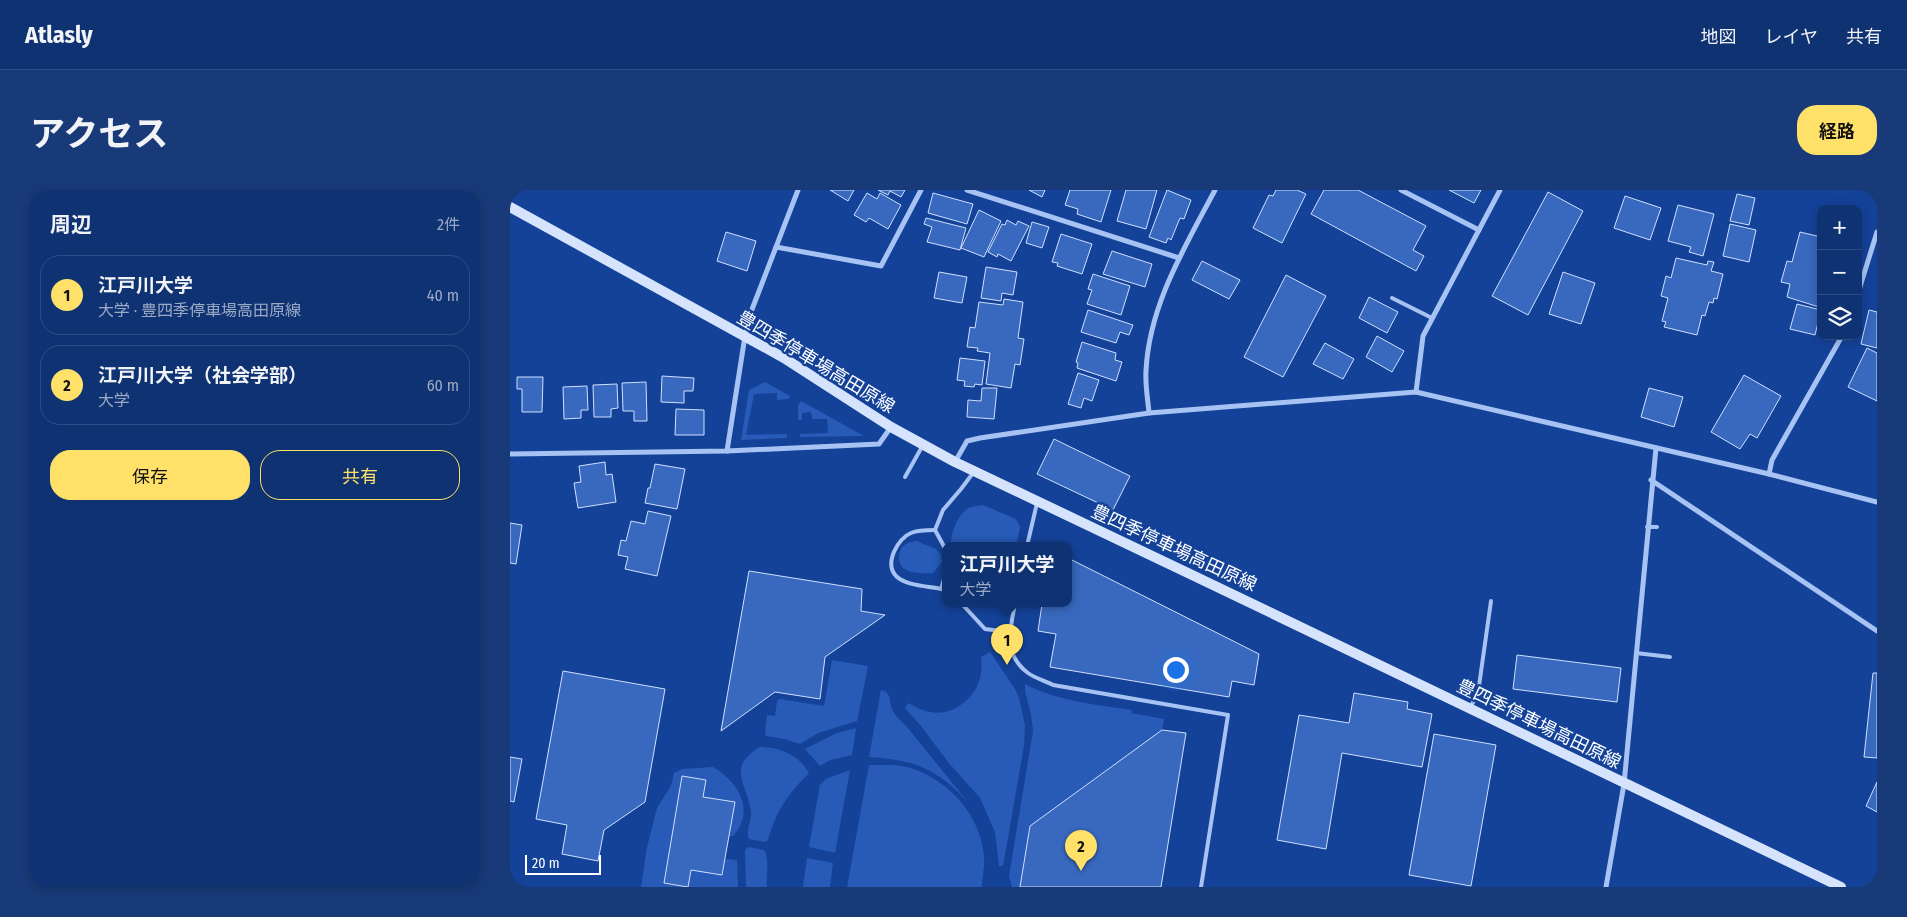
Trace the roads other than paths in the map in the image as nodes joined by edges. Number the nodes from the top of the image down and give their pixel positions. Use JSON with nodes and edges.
{"nodes":[{"id":1,"x":798,"y":190,"type":"edge"},
{"id":2,"x":921,"y":190,"type":"edge"},
{"id":3,"x":967,"y":190,"type":"edge"},
{"id":4,"x":1215,"y":190,"type":"edge"},
{"id":5,"x":1401,"y":190,"type":"edge"},
{"id":6,"x":1500,"y":190,"type":"edge"},
{"id":7,"x":510,"y":207,"type":"edge"},
{"id":8,"x":1479,"y":230,"type":"junction"},
{"id":9,"x":1877,"y":232,"type":"edge"},
{"id":10,"x":776,"y":247,"type":"junction"},
{"id":11,"x":1179,"y":258,"type":"junction"},
{"id":12,"x":1862,"y":280,"type":"edge"},
{"id":13,"x":1392,"y":298,"type":"dead end"},
{"id":14,"x":1432,"y":318,"type":"junction"},
{"id":15,"x":745,"y":336,"type":"junction"},
{"id":16,"x":1840,"y":340,"type":"edge"},
{"id":17,"x":1416,"y":392,"type":"junction"},
{"id":18,"x":1149,"y":413,"type":"junction"},
{"id":19,"x":891,"y":427,"type":"junction"},
{"id":20,"x":923,"y":445,"type":"junction"},
{"id":21,"x":1656,"y":448,"type":"junction"},
{"id":22,"x":727,"y":451,"type":"junction"},
{"id":23,"x":510,"y":454,"type":"edge"},
{"id":24,"x":955,"y":462,"type":"junction"},
{"id":25,"x":974,"y":471,"type":"junction"},
{"id":26,"x":1769,"y":474,"type":"junction"},
{"id":27,"x":905,"y":476,"type":"dead end"},
{"id":28,"x":1651,"y":480,"type":"junction"},
{"id":29,"x":1037,"y":500,"type":"junction"},
{"id":30,"x":1877,"y":502,"type":"edge"},
{"id":31,"x":1647,"y":526,"type":"junction"},
{"id":32,"x":1657,"y":527,"type":"dead end"},
{"id":33,"x":934,"y":530,"type":"junction"},
{"id":34,"x":1028,"y":542,"type":"edge"},
{"id":35,"x":942,"y":543,"type":"edge"},
{"id":36,"x":942,"y":590,"type":"edge"},
{"id":37,"x":1491,"y":600,"type":"dead end"},
{"id":38,"x":965,"y":607,"type":"edge"},
{"id":39,"x":1014,"y":607,"type":"edge"},
{"id":40,"x":1877,"y":631,"type":"edge"},
{"id":41,"x":1009,"y":632,"type":"junction"},
{"id":42,"x":1636,"y":653,"type":"junction"},
{"id":43,"x":1670,"y":657,"type":"dead end"},
{"id":44,"x":1470,"y":708,"type":"junction"},
{"id":45,"x":1624,"y":784,"type":"junction"},
{"id":46,"x":1201,"y":887,"type":"edge"},
{"id":47,"x":1606,"y":887,"type":"edge"},
{"id":48,"x":1841,"y":887,"type":"edge"}],
"edges":[{"from":1,"to":10,"type":"street"},
{"from":2,"to":10,"type":"street"},
{"from":3,"to":11,"type":"street"},
{"from":4,"to":11,"type":"street"},
{"from":5,"to":8,"type":"street"},
{"from":6,"to":8,"type":"street"},
{"from":7,"to":15,"type":"main road","name":"豊四季停車場高田原線"},
{"from":8,"to":14,"type":"street"},
{"from":9,"to":12,"type":"street"},
{"from":10,"to":15,"type":"street"},
{"from":11,"to":18,"type":"street"},
{"from":13,"to":14,"type":"lane"},
{"from":14,"to":17,"type":"street"},
{"from":15,"to":19,"type":"main road","name":"豊四季停車場高田原線"},
{"from":15,"to":22,"type":"street"},
{"from":16,"to":26,"type":"street"},
{"from":17,"to":18,"type":"street"},
{"from":17,"to":21,"type":"street"},
{"from":18,"to":24,"type":"street"},
{"from":19,"to":20,"type":"main road","name":"豊四季停車場高田原線"},
{"from":19,"to":22,"type":"street"},
{"from":20,"to":24,"type":"main road","name":"豊四季停車場高田原線"},
{"from":20,"to":27,"type":"lane"},
{"from":21,"to":26,"type":"street"},
{"from":21,"to":28,"type":"street"},
{"from":22,"to":23,"type":"street"},
{"from":24,"to":25,"type":"main road","name":"豊四季停車場高田原線"},
{"from":25,"to":29,"type":"main road","name":"豊四季停車場高田原線"},
{"from":25,"to":33,"type":"lane"},
{"from":26,"to":30,"type":"street"},
{"from":28,"to":31,"type":"street"},
{"from":28,"to":40,"type":"street"},
{"from":29,"to":34,"type":"lane"},
{"from":29,"to":44,"type":"main road","name":"豊四季停車場高田原線"},
{"from":31,"to":32,"type":"lane"},
{"from":31,"to":42,"type":"street"},
{"from":33,"to":35,"type":"lane"},
{"from":33,"to":36,"type":"lane"},
{"from":37,"to":44,"type":"lane"},
{"from":38,"to":41,"type":"lane"},
{"from":39,"to":41,"type":"lane"},
{"from":41,"to":46,"type":"lane"},
{"from":42,"to":43,"type":"lane"},
{"from":42,"to":45,"type":"street"},
{"from":44,"to":45,"type":"main road","name":"豊四季停車場高田原線"},
{"from":45,"to":47,"type":"street"},
{"from":45,"to":48,"type":"main road","name":"豊四季停車場高田原線"}]}
